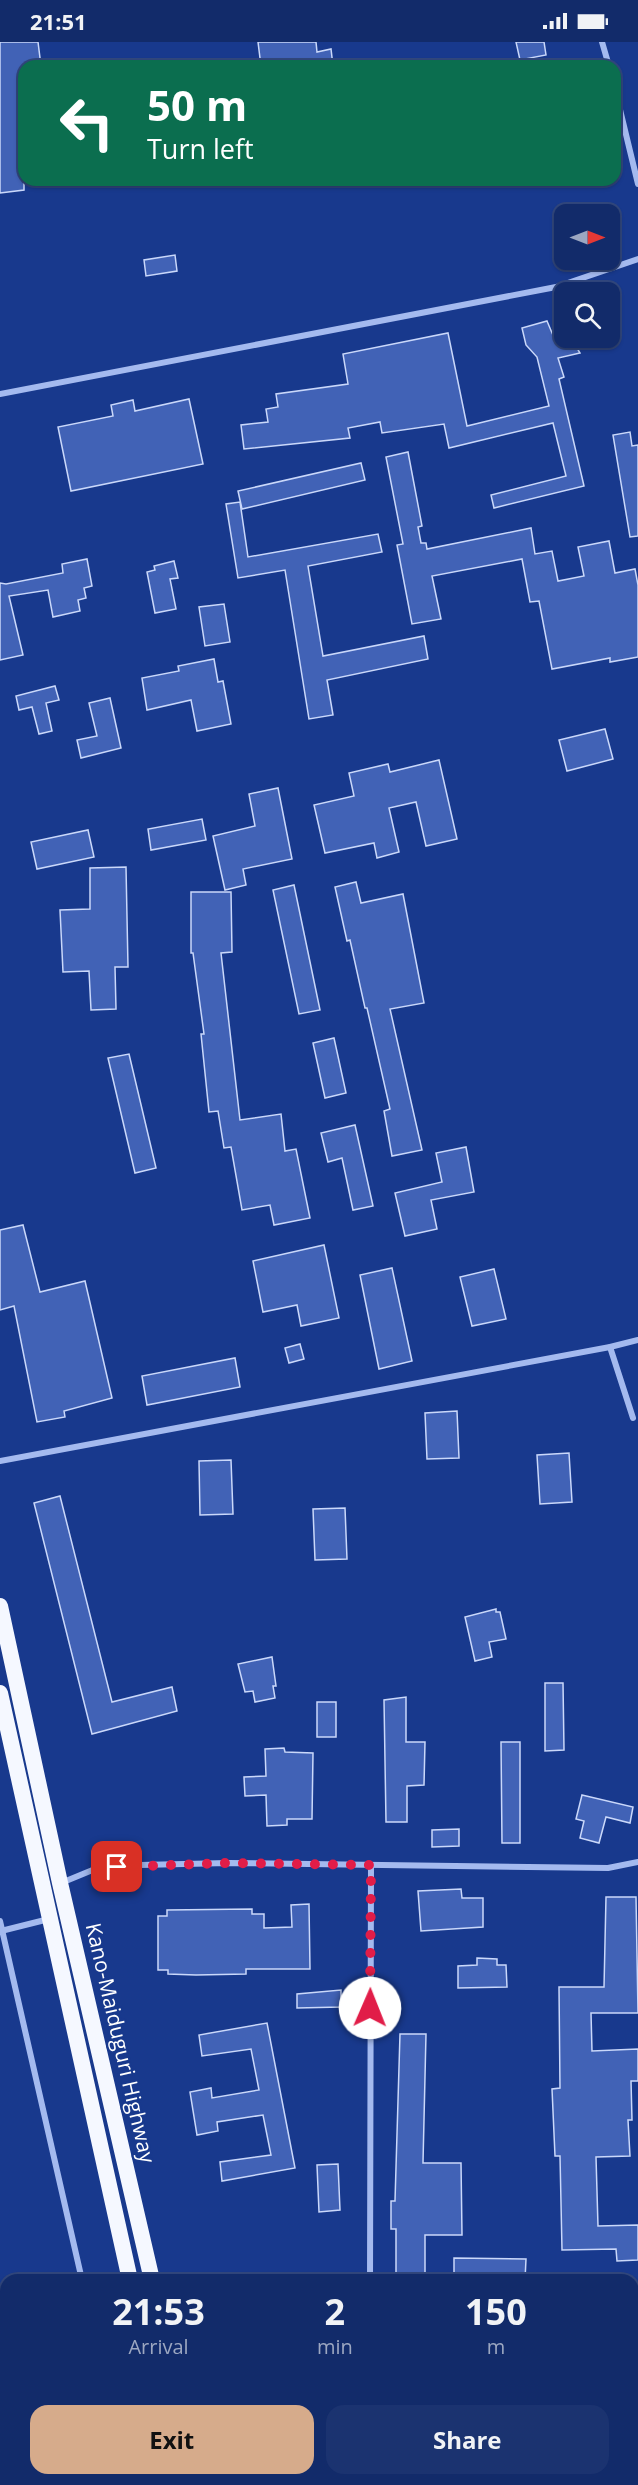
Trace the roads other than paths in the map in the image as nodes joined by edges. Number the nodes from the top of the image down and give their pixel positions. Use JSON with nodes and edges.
{"nodes":[{"id":1,"x":602,"y":42,"type":"edge"},
{"id":2,"x":607,"y":60,"type":"edge"},
{"id":3,"x":621,"y":114,"type":"edge"},
{"id":4,"x":638,"y":184,"type":"edge"},
{"id":5,"x":638,"y":259,"type":"edge"},
{"id":6,"x":0,"y":394,"type":"edge"},
{"id":7,"x":638,"y":1340,"type":"edge"},
{"id":8,"x":610,"y":1347,"type":"junction"},
{"id":9,"x":633,"y":1418,"type":"dead end"},
{"id":10,"x":0,"y":1461,"type":"edge"},
{"id":11,"x":0,"y":1606,"type":"edge"},
{"id":12,"x":0,"y":1693,"type":"edge"},
{"id":13,"x":638,"y":1862,"type":"edge"},
{"id":14,"x":371,"y":1865,"type":"junction"},
{"id":15,"x":60,"y":1883,"type":"junction"},
{"id":16,"x":49,"y":1919,"type":"junction"},
{"id":17,"x":0,"y":1921,"type":"edge"},
{"id":18,"x":1,"y":1931,"type":"edge"},
{"id":19,"x":81,"y":2274,"type":"edge"},
{"id":20,"x":129,"y":2274,"type":"edge"},
{"id":21,"x":151,"y":2274,"type":"edge"},
{"id":22,"x":370,"y":2274,"type":"edge"}],
"edges":[{"from":1,"to":2,"type":"street"},
{"from":3,"to":4,"type":"street"},
{"from":5,"to":6,"type":"street"},
{"from":7,"to":8,"type":"street"},
{"from":8,"to":9,"type":"street"},
{"from":8,"to":10,"type":"street"},
{"from":11,"to":15,"type":"highway","name":"Kano-Maiduguri Highway"},
{"from":12,"to":16,"type":"highway","name":"Kano-Maiduguri Highway"},
{"from":13,"to":14,"type":"street"},
{"from":14,"to":15,"type":"street"},
{"from":14,"to":22,"type":"street"},
{"from":15,"to":21,"type":"highway","name":"Kano-Maiduguri Highway"},
{"from":16,"to":18,"type":"street"},
{"from":16,"to":20,"type":"highway","name":"Kano-Maiduguri Highway"},
{"from":17,"to":18,"type":"street"},
{"from":18,"to":19,"type":"street"}]}
